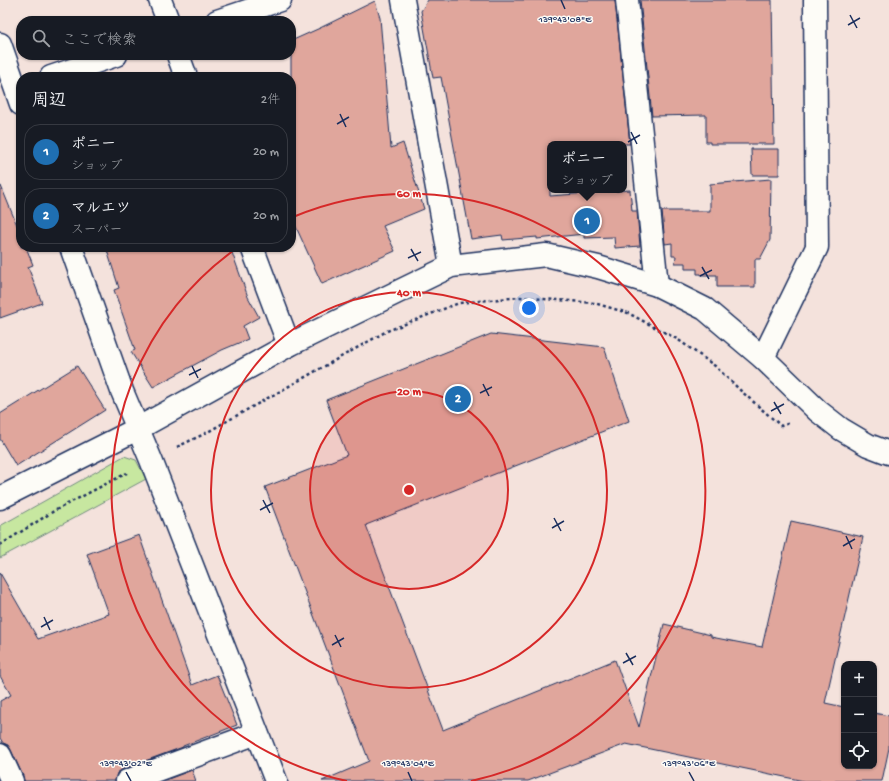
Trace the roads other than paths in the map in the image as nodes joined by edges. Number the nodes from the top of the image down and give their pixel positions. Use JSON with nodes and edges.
{"nodes":[{"id":1,"x":160,"y":0,"type":"edge"},
{"id":2,"x":280,"y":0,"type":"edge"},
{"id":3,"x":404,"y":0,"type":"edge"},
{"id":4,"x":627,"y":0,"type":"edge"},
{"id":5,"x":815,"y":0,"type":"edge"},
{"id":6,"x":166,"y":16,"type":"edge"},
{"id":7,"x":232,"y":16,"type":"edge"},
{"id":8,"x":0,"y":44,"type":"edge"},
{"id":9,"x":101,"y":60,"type":"edge"},
{"id":10,"x":180,"y":60,"type":"edge"},
{"id":11,"x":66,"y":72,"type":"edge"},
{"id":12,"x":184,"y":72,"type":"edge"},
{"id":13,"x":14,"y":94,"type":"edge"},
{"id":14,"x":73,"y":252,"type":"edge"},
{"id":15,"x":254,"y":252,"type":"edge"},
{"id":16,"x":451,"y":266,"type":"junction"},
{"id":17,"x":657,"y":285,"type":"junction"},
{"id":18,"x":289,"y":345,"type":"junction"},
{"id":19,"x":763,"y":358,"type":"junction"},
{"id":20,"x":137,"y":429,"type":"junction"},
{"id":21,"x":889,"y":453,"type":"edge"},
{"id":22,"x":0,"y":498,"type":"edge"},
{"id":23,"x":257,"y":733,"type":"junction"},
{"id":24,"x":0,"y":755,"type":"edge"},
{"id":25,"x":12,"y":781,"type":"edge"},
{"id":26,"x":127,"y":781,"type":"edge"},
{"id":27,"x":276,"y":781,"type":"edge"}],
"edges":[{"from":1,"to":6,"type":"street"},
{"from":2,"to":7,"type":"street"},
{"from":3,"to":16,"type":"street"},
{"from":4,"to":17,"type":"street"},
{"from":5,"to":19,"type":"street"},
{"from":8,"to":13,"type":"street"},
{"from":9,"to":11,"type":"street"},
{"from":10,"to":12,"type":"street"},
{"from":14,"to":20,"type":"street"},
{"from":15,"to":18,"type":"street"},
{"from":16,"to":17,"type":"street"},
{"from":16,"to":18,"type":"street"},
{"from":17,"to":19,"type":"street"},
{"from":18,"to":20,"type":"street"},
{"from":19,"to":21,"type":"street"},
{"from":20,"to":22,"type":"street"},
{"from":20,"to":23,"type":"street"},
{"from":23,"to":26,"type":"street"},
{"from":23,"to":27,"type":"street"},
{"from":24,"to":25,"type":"street"}]}
